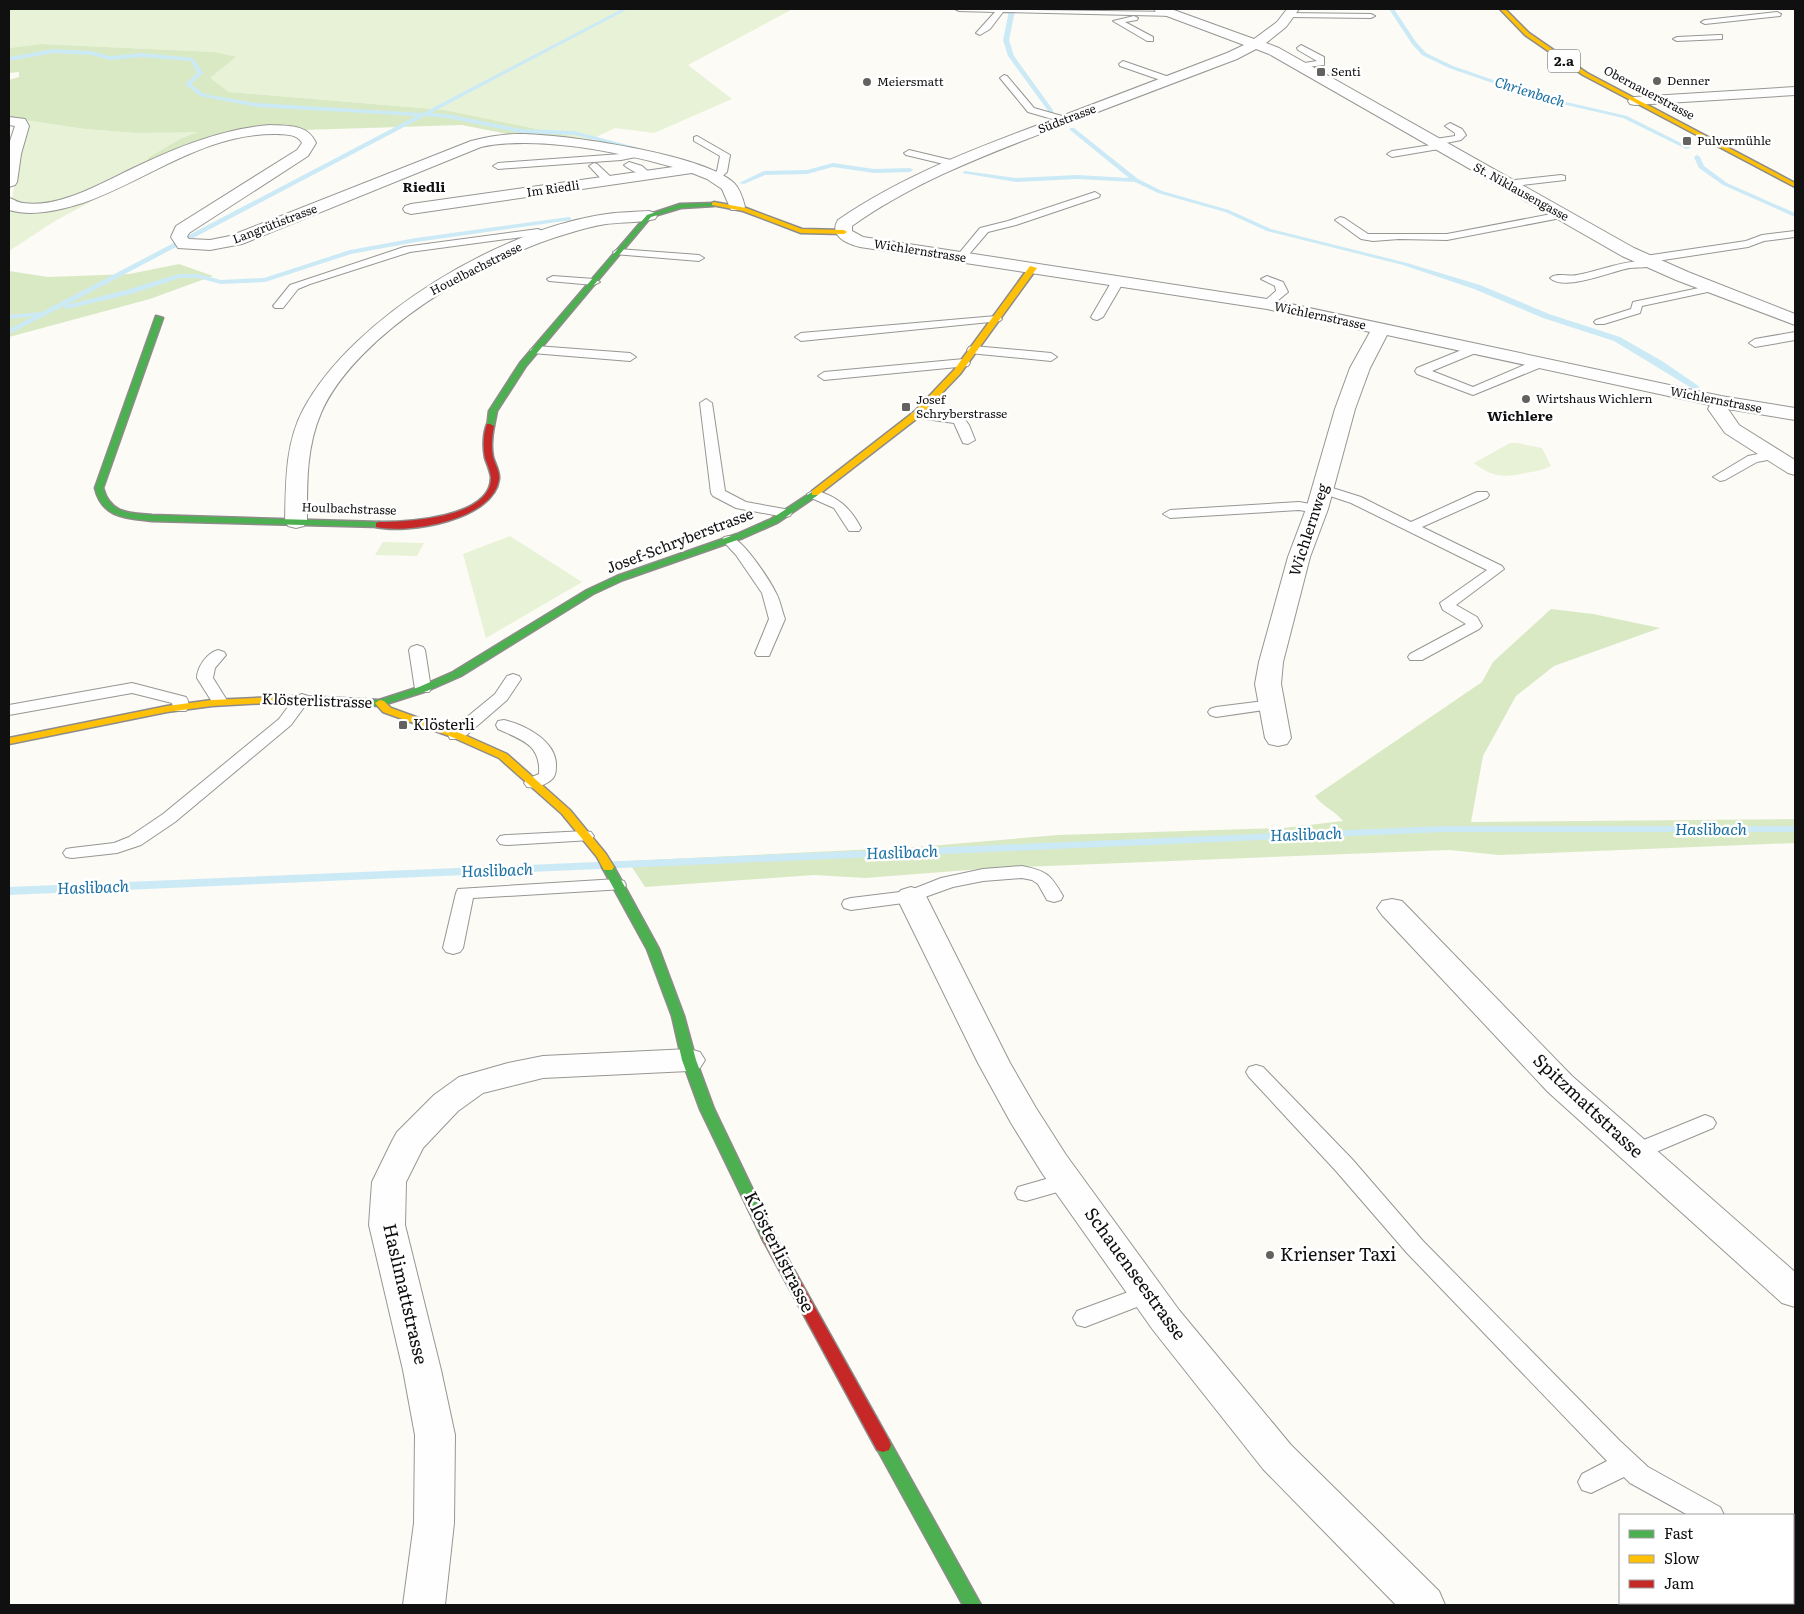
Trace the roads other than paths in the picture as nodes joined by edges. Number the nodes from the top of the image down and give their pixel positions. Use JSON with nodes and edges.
{"nodes":[{"id":1,"x":959,"y":9,"type":"edge"},
{"id":2,"x":1160,"y":9,"type":"edge"},
{"id":3,"x":1502,"y":9,"type":"edge"},
{"id":4,"x":1001,"y":10,"type":"junction"},
{"id":5,"x":1292,"y":12,"type":"edge"},
{"id":6,"x":1174,"y":14,"type":"junction"},
{"id":7,"x":1777,"y":14,"type":"dead end"},
{"id":8,"x":1371,"y":16,"type":"dead end"},
{"id":9,"x":1705,"y":22,"type":"dead end"},
{"id":10,"x":980,"y":33,"type":"dead end"},
{"id":11,"x":1718,"y":37,"type":"dead end"},
{"id":12,"x":1677,"y":38,"type":"dead end"},
{"id":13,"x":1150,"y":39,"type":"dead end"},
{"id":14,"x":1256,"y":43,"type":"junction"},
{"id":15,"x":1301,"y":48,"type":"dead end"},
{"id":16,"x":1123,"y":64,"type":"dead end"},
{"id":17,"x":1301,"y":66,"type":"junction"},
{"id":18,"x":1004,"y":78,"type":"dead end"},
{"id":19,"x":1169,"y":80,"type":"junction"},
{"id":20,"x":1795,"y":91,"type":"edge"},
{"id":21,"x":1634,"y":101,"type":"junction"},
{"id":22,"x":9,"y":120,"type":"edge"},
{"id":23,"x":1066,"y":120,"type":"junction"},
{"id":24,"x":1450,"y":126,"type":"dead end"},
{"id":25,"x":697,"y":139,"type":"dead end"},
{"id":26,"x":1435,"y":144,"type":"junction"},
{"id":27,"x":909,"y":153,"type":"dead end"},
{"id":28,"x":1392,"y":154,"type":"dead end"},
{"id":29,"x":634,"y":160,"type":"junction"},
{"id":30,"x":952,"y":163,"type":"junction"},
{"id":31,"x":498,"y":166,"type":"dead end"},
{"id":32,"x":594,"y":166,"type":"dead end"},
{"id":33,"x":695,"y":169,"type":"junction"},
{"id":34,"x":648,"y":176,"type":"junction"},
{"id":35,"x":714,"y":177,"type":"junction"},
{"id":36,"x":1562,"y":178,"type":"dead end"},
{"id":37,"x":608,"y":181,"type":"junction"},
{"id":38,"x":9,"y":182,"type":"edge"},
{"id":39,"x":1506,"y":184,"type":"junction"},
{"id":40,"x":1795,"y":185,"type":"edge"},
{"id":41,"x":1095,"y":195,"type":"dead end"},
{"id":42,"x":9,"y":203,"type":"edge"},
{"id":43,"x":737,"y":207,"type":"junction"},
{"id":44,"x":411,"y":209,"type":"dead end"},
{"id":45,"x":1557,"y":213,"type":"junction"},
{"id":46,"x":649,"y":216,"type":"junction"},
{"id":47,"x":1340,"y":220,"type":"dead end"},
{"id":48,"x":1452,"y":230,"type":"dead end"},
{"id":49,"x":844,"y":232,"type":"junction"},
{"id":50,"x":1795,"y":234,"type":"edge"},
{"id":51,"x":546,"y":235,"type":"junction"},
{"id":52,"x":618,"y":252,"type":"junction"},
{"id":53,"x":961,"y":257,"type":"junction"},
{"id":54,"x":699,"y":258,"type":"dead end"},
{"id":55,"x":1649,"y":261,"type":"junction"},
{"id":56,"x":1033,"y":268,"type":"junction"},
{"id":57,"x":1556,"y":278,"type":"dead end"},
{"id":58,"x":553,"y":279,"type":"dead end"},
{"id":59,"x":1267,"y":279,"type":"dead end"},
{"id":60,"x":1118,"y":281,"type":"junction"},
{"id":61,"x":594,"y":282,"type":"junction"},
{"id":62,"x":1713,"y":288,"type":"junction"},
{"id":63,"x":1267,"y":304,"type":"junction"},
{"id":64,"x":279,"y":306,"type":"dead end"},
{"id":65,"x":1097,"y":317,"type":"dead end"},
{"id":66,"x":159,"y":318,"type":"dead end"},
{"id":67,"x":996,"y":319,"type":"junction"},
{"id":68,"x":1795,"y":320,"type":"edge"},
{"id":69,"x":1600,"y":322,"type":"dead end"},
{"id":70,"x":1381,"y":329,"type":"junction"},
{"id":71,"x":1795,"y":336,"type":"edge"},
{"id":72,"x":800,"y":337,"type":"dead end"},
{"id":73,"x":1755,"y":343,"type":"dead end"},
{"id":74,"x":1474,"y":349,"type":"junction"},
{"id":75,"x":536,"y":350,"type":"junction"},
{"id":76,"x":973,"y":350,"type":"junction"},
{"id":77,"x":630,"y":357,"type":"dead end"},
{"id":78,"x":1051,"y":357,"type":"dead end"},
{"id":79,"x":964,"y":363,"type":"junction"},
{"id":80,"x":1540,"y":363,"type":"junction"},
{"id":81,"x":824,"y":376,"type":"dead end"},
{"id":82,"x":1721,"y":402,"type":"junction"},
{"id":83,"x":706,"y":404,"type":"dead end"},
{"id":84,"x":917,"y":414,"type":"junction"},
{"id":85,"x":1795,"y":414,"type":"edge"},
{"id":86,"x":968,"y":440,"type":"dead end"},
{"id":87,"x":1773,"y":455,"type":"junction"},
{"id":88,"x":1795,"y":469,"type":"edge"},
{"id":89,"x":1720,"y":477,"type":"dead end"},
{"id":90,"x":814,"y":494,"type":"junction"},
{"id":91,"x":1482,"y":495,"type":"dead end"},
{"id":92,"x":1320,"y":499,"type":"junction"},
{"id":93,"x":785,"y":513,"type":"junction"},
{"id":94,"x":1170,"y":514,"type":"dead end"},
{"id":95,"x":296,"y":521,"type":"junction"},
{"id":96,"x":1412,"y":527,"type":"junction"},
{"id":97,"x":854,"y":528,"type":"dead end"},
{"id":98,"x":729,"y":540,"type":"junction"},
{"id":99,"x":417,"y":650,"type":"dead end"},
{"id":100,"x":762,"y":653,"type":"dead end"},
{"id":101,"x":218,"y":655,"type":"dead end"},
{"id":102,"x":1416,"y":657,"type":"dead end"},
{"id":103,"x":513,"y":679,"type":"dead end"},
{"id":104,"x":422,"y":689,"type":"junction"},
{"id":105,"x":302,"y":699,"type":"junction"},
{"id":106,"x":220,"y":702,"type":"junction"},
{"id":107,"x":380,"y":703,"type":"junction"},
{"id":108,"x":1272,"y":705,"type":"junction"},
{"id":109,"x":180,"y":708,"type":"junction"},
{"id":110,"x":9,"y":710,"type":"edge"},
{"id":111,"x":1216,"y":712,"type":"dead end"},
{"id":112,"x":504,"y":725,"type":"dead end"},
{"id":113,"x":456,"y":735,"type":"junction"},
{"id":114,"x":1278,"y":738,"type":"dead end"},
{"id":115,"x":9,"y":741,"type":"edge"},
{"id":116,"x":533,"y":783,"type":"junction"},
{"id":117,"x":585,"y":836,"type":"junction"},
{"id":118,"x":506,"y":840,"type":"dead end"},
{"id":119,"x":72,"y":853,"type":"dead end"},
{"id":120,"x":616,"y":884,"type":"junction"},
{"id":121,"x":911,"y":896,"type":"junction"},
{"id":122,"x":1054,"y":896,"type":"dead end"},
{"id":123,"x":851,"y":904,"type":"dead end"},
{"id":124,"x":1392,"y":908,"type":"dead end"},
{"id":125,"x":454,"y":948,"type":"dead end"},
{"id":126,"x":689,"y":1060,"type":"junction"},
{"id":127,"x":1256,"y":1072,"type":"dead end"},
{"id":128,"x":1705,"y":1123,"type":"dead end"},
{"id":129,"x":1637,"y":1152,"type":"junction"},
{"id":130,"x":1067,"y":1181,"type":"junction"},
{"id":131,"x":1026,"y":1194,"type":"dead end"},
{"id":132,"x":1795,"y":1293,"type":"edge"},
{"id":133,"x":1148,"y":1294,"type":"junction"},
{"id":134,"x":1086,"y":1318,"type":"dead end"},
{"id":135,"x":1626,"y":1463,"type":"junction"},
{"id":136,"x":1591,"y":1482,"type":"dead end"},
{"id":137,"x":1709,"y":1514,"type":"edge"},
{"id":138,"x":1419,"y":1604,"type":"edge"},
{"id":139,"x":424,"y":1605,"type":"edge"},
{"id":140,"x":972,"y":1605,"type":"edge"}],
"edges":[{"from":1,"to":4,"type":"lane"},
{"from":2,"to":6,"type":"street","name":"St. Niklausengasse"},
{"from":3,"to":21,"type":"street","name":"Obernauerstrasse","number":"2.a"},
{"from":4,"to":6,"type":"lane"},
{"from":4,"to":10,"type":"lane"},
{"from":5,"to":8,"type":"lane"},
{"from":5,"to":14,"type":"street","name":"Südstrasse"},
{"from":6,"to":13,"type":"lane"},
{"from":6,"to":14,"type":"street","name":"St. Niklausengasse"},
{"from":7,"to":9,"type":"lane"},
{"from":11,"to":12,"type":"lane"},
{"from":14,"to":17,"type":"street","name":"St. Niklausengasse"},
{"from":14,"to":19,"type":"street","name":"Südstrasse"},
{"from":15,"to":17,"type":"lane"},
{"from":16,"to":19,"type":"lane"},
{"from":17,"to":26,"type":"street","name":"St. Niklausengasse"},
{"from":18,"to":23,"type":"lane"},
{"from":19,"to":23,"type":"street","name":"Südstrasse"},
{"from":20,"to":21,"type":"street"},
{"from":21,"to":40,"type":"street","name":"Obernauerstrasse","number":"2.a"},
{"from":22,"to":38,"type":"street"},
{"from":23,"to":30,"type":"street","name":"Südstrasse"},
{"from":24,"to":26,"type":"lane"},
{"from":25,"to":35,"type":"lane"},
{"from":26,"to":28,"type":"lane"},
{"from":26,"to":39,"type":"street","name":"St. Niklausengasse"},
{"from":27,"to":30,"type":"lane"},
{"from":29,"to":31,"type":"lane"},
{"from":29,"to":33,"type":"street","name":"Langrütistrasse"},
{"from":29,"to":34,"type":"lane"},
{"from":29,"to":42,"type":"street","name":"Langrütistrasse"},
{"from":30,"to":49,"type":"street","name":"Südstrasse"},
{"from":32,"to":37,"type":"lane"},
{"from":33,"to":34,"type":"street","name":"Im Riedli"},
{"from":33,"to":35,"type":"street","name":"Langrütistrasse"},
{"from":34,"to":37,"type":"street","name":"Im Riedli"},
{"from":35,"to":43,"type":"street","name":"Langrütistrasse"},
{"from":36,"to":39,"type":"lane"},
{"from":37,"to":44,"type":"street","name":"Im Riedli"},
{"from":39,"to":45,"type":"street","name":"St. Niklausengasse"},
{"from":41,"to":53,"type":"lane"},
{"from":43,"to":46,"type":"street"},
{"from":43,"to":49,"type":"street"},
{"from":45,"to":47,"type":"lane"},
{"from":45,"to":48,"type":"lane"},
{"from":45,"to":55,"type":"street","name":"St. Niklausengasse"},
{"from":46,"to":51,"type":"street","name":"Houelbachstrasse"},
{"from":46,"to":52,"type":"street","name":"Houlbachstrasse"},
{"from":49,"to":53,"type":"street","name":"Wichlernstrasse"},
{"from":50,"to":55,"type":"lane"},
{"from":51,"to":64,"type":"lane"},
{"from":51,"to":95,"type":"street","name":"Houelbachstrasse"},
{"from":52,"to":54,"type":"lane"},
{"from":52,"to":61,"type":"street","name":"Houlbachstrasse"},
{"from":53,"to":56,"type":"street","name":"Wichlernstrasse"},
{"from":55,"to":57,"type":"lane"},
{"from":55,"to":62,"type":"street","name":"St. Niklausengasse"},
{"from":56,"to":60,"type":"street","name":"Wichlernstrasse"},
{"from":56,"to":67,"type":"street","name":"Josef-Schryberstrasse"},
{"from":58,"to":61,"type":"lane"},
{"from":59,"to":63,"type":"lane"},
{"from":60,"to":63,"type":"street","name":"Wichlernstrasse"},
{"from":60,"to":65,"type":"lane"},
{"from":61,"to":75,"type":"street","name":"Houlbachstrasse"},
{"from":62,"to":68,"type":"street","name":"St. Niklausengasse"},
{"from":62,"to":69,"type":"lane"},
{"from":63,"to":70,"type":"street","name":"Wichlernstrasse"},
{"from":66,"to":95,"type":"street","name":"Houlbachstrasse"},
{"from":67,"to":72,"type":"lane"},
{"from":67,"to":76,"type":"street","name":"Josef-Schryberstrasse"},
{"from":70,"to":74,"type":"street","name":"Wichlernstrasse"},
{"from":70,"to":92,"type":"street","name":"Wichlernweg"},
{"from":71,"to":73,"type":"lane"},
{"from":74,"to":80,"type":"street","name":"Wichlernstrasse"},
{"from":74,"to":80,"type":"lane"},
{"from":75,"to":77,"type":"lane"},
{"from":75,"to":95,"type":"street","name":"Houlbachstrasse"},
{"from":76,"to":78,"type":"lane"},
{"from":76,"to":79,"type":"street","name":"Josef-Schryberstrasse"},
{"from":79,"to":81,"type":"lane"},
{"from":79,"to":84,"type":"street","name":"Josef-Schryberstrasse"},
{"from":80,"to":82,"type":"street","name":"Wichlernstrasse"},
{"from":82,"to":85,"type":"street","name":"Wichlernstrasse"},
{"from":82,"to":87,"type":"street"},
{"from":83,"to":93,"type":"lane"},
{"from":84,"to":86,"type":"lane"},
{"from":84,"to":90,"type":"street","name":"Josef-Schryberstrasse"},
{"from":87,"to":88,"type":"street"},
{"from":87,"to":89,"type":"lane"},
{"from":90,"to":93,"type":"street","name":"Josef-Schryberstrasse"},
{"from":90,"to":97,"type":"lane"},
{"from":91,"to":96,"type":"lane"},
{"from":92,"to":94,"type":"lane"},
{"from":92,"to":96,"type":"lane"},
{"from":92,"to":108,"type":"street","name":"Wichlernweg"},
{"from":93,"to":98,"type":"street","name":"Josef-Schryberstrasse"},
{"from":96,"to":102,"type":"lane"},
{"from":98,"to":100,"type":"lane"},
{"from":98,"to":104,"type":"street","name":"Josef-Schryberstrasse"},
{"from":99,"to":104,"type":"lane"},
{"from":101,"to":106,"type":"lane"},
{"from":103,"to":113,"type":"lane"},
{"from":104,"to":107,"type":"street","name":"Josef-Schryberstrasse"},
{"from":105,"to":106,"type":"street","name":"Klösterlistrasse"},
{"from":105,"to":107,"type":"street","name":"Klösterlistrasse"},
{"from":105,"to":119,"type":"lane"},
{"from":106,"to":109,"type":"street","name":"Klösterlistrasse"},
{"from":107,"to":113,"type":"street","name":"Klösterlistrasse"},
{"from":108,"to":111,"type":"lane"},
{"from":108,"to":114,"type":"street","name":"Wichlernweg"},
{"from":109,"to":110,"type":"lane"},
{"from":109,"to":115,"type":"street","name":"Klösterlistrasse"},
{"from":112,"to":116,"type":"lane"},
{"from":113,"to":116,"type":"street","name":"Klösterlistrasse"},
{"from":116,"to":117,"type":"street","name":"Klösterlistrasse"},
{"from":117,"to":118,"type":"lane"},
{"from":117,"to":120,"type":"street","name":"Klösterlistrasse"},
{"from":120,"to":125,"type":"lane"},
{"from":120,"to":126,"type":"street","name":"Klösterlistrasse"},
{"from":121,"to":122,"type":"lane"},
{"from":121,"to":123,"type":"lane"},
{"from":121,"to":130,"type":"street","name":"Schauenseestrasse"},
{"from":124,"to":129,"type":"street","name":"Spitzmattstrasse"},
{"from":126,"to":139,"type":"street","name":"Haslimattstrasse"},
{"from":126,"to":140,"type":"street","name":"Klösterlistrasse"},
{"from":127,"to":135,"type":"lane"},
{"from":128,"to":129,"type":"lane"},
{"from":129,"to":132,"type":"street","name":"Spitzmattstrasse"},
{"from":130,"to":131,"type":"lane"},
{"from":130,"to":133,"type":"street","name":"Schauenseestrasse"},
{"from":133,"to":134,"type":"lane"},
{"from":133,"to":138,"type":"street","name":"Schauenseestrasse"},
{"from":135,"to":136,"type":"lane"},
{"from":135,"to":137,"type":"lane"}]}
